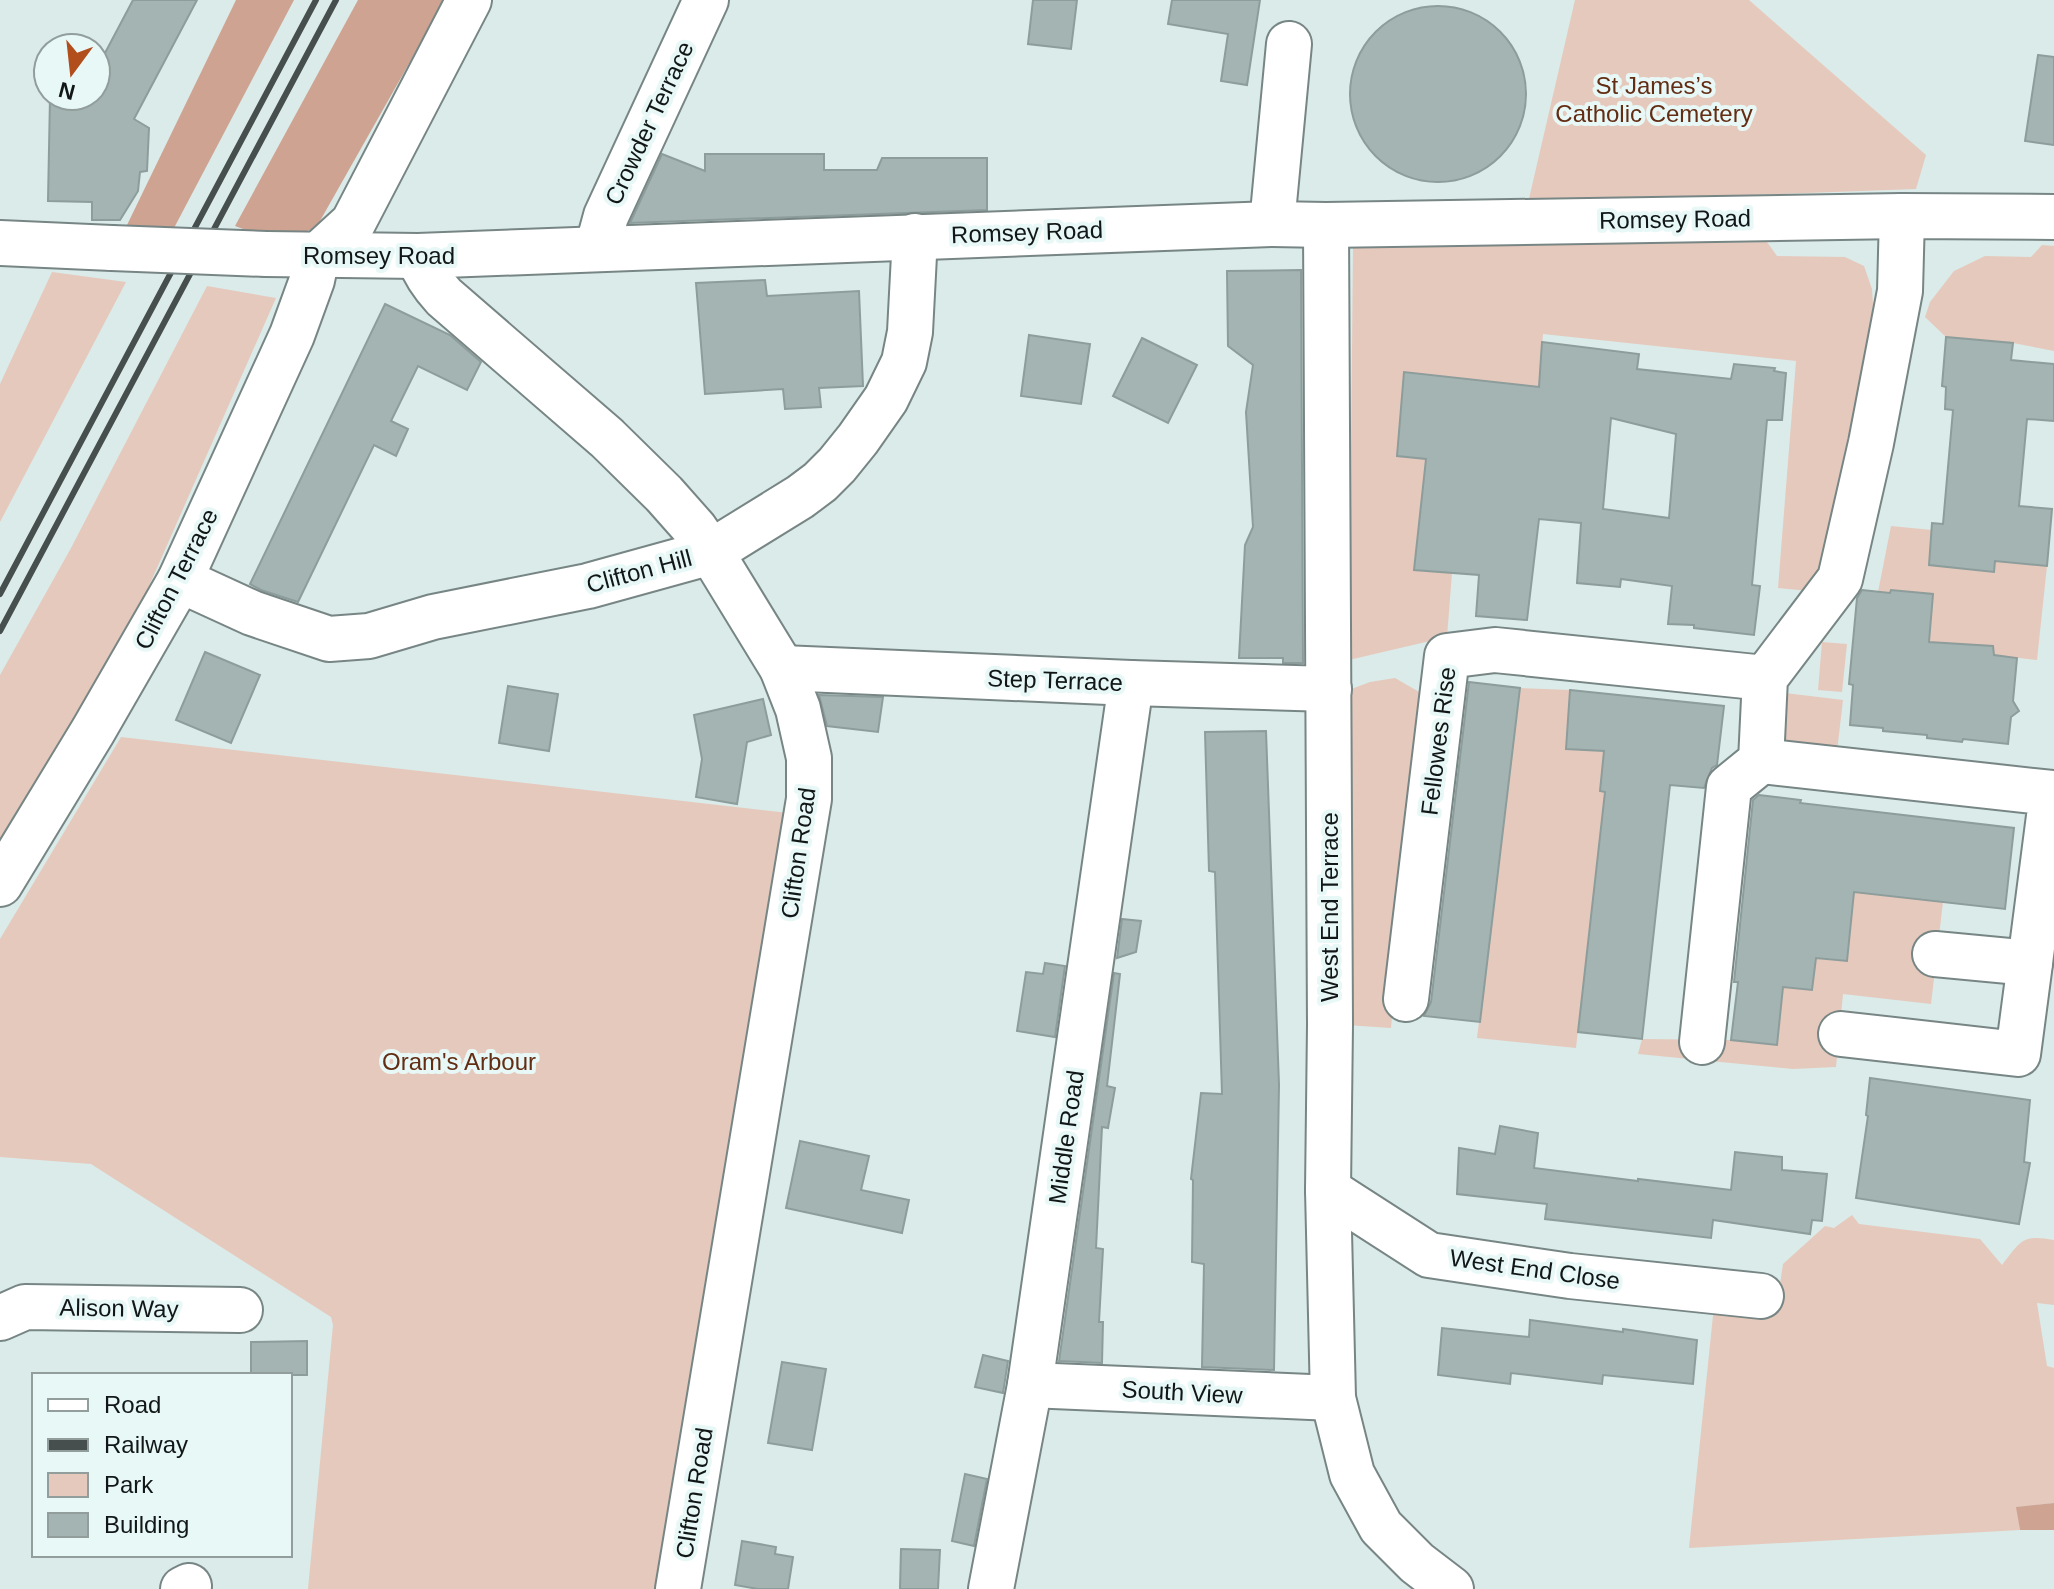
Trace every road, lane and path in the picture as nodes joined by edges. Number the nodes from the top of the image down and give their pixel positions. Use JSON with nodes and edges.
{"nodes":[{"id":1,"x":469,"y":0,"type":"edge"},
{"id":2,"x":706,"y":0,"type":"edge"},
{"id":3,"x":1289,"y":44,"type":"dead end"},
{"id":4,"x":1902,"y":216,"type":"junction"},
{"id":5,"x":2054,"y":217,"type":"edge"},
{"id":6,"x":1272,"y":224,"type":"junction"},
{"id":7,"x":1326,"y":225,"type":"junction"},
{"id":8,"x":915,"y":236,"type":"junction"},
{"id":9,"x":0,"y":243,"type":"edge"},
{"id":10,"x":597,"y":249,"type":"junction"},
{"id":11,"x":317,"y":256,"type":"junction"},
{"id":12,"x":418,"y":256,"type":"junction"},
{"id":13,"x":711,"y":552,"type":"junction"},
{"id":14,"x":180,"y":580,"type":"junction"},
{"id":15,"x":782,"y":668,"type":"junction"},
{"id":16,"x":1765,"y":678,"type":"junction"},
{"id":17,"x":1131,"y":683,"type":"junction"},
{"id":18,"x":1329,"y":689,"type":"junction"},
{"id":19,"x":1761,"y":761,"type":"junction"},
{"id":20,"x":2053,"y":785,"type":"edge"},
{"id":21,"x":0,"y":884,"type":"edge"},
{"id":22,"x":1935,"y":954,"type":"dead end"},
{"id":23,"x":2030,"y":963,"type":"junction"},
{"id":24,"x":1406,"y":999,"type":"dead end"},
{"id":25,"x":1841,"y":1034,"type":"dead end"},
{"id":26,"x":1702,"y":1042,"type":"dead end"},
{"id":27,"x":1328,"y":1190,"type":"junction"},
{"id":28,"x":1761,"y":1296,"type":"dead end"},
{"id":29,"x":240,"y":1310,"type":"dead end"},
{"id":30,"x":0,"y":1318,"type":"edge"},
{"id":31,"x":1030,"y":1385,"type":"junction"},
{"id":32,"x":1333,"y":1398,"type":"junction"},
{"id":33,"x":678,"y":1589,"type":"edge"},
{"id":34,"x":991,"y":1589,"type":"edge"},
{"id":35,"x":1451,"y":1589,"type":"edge"}],
"edges":[{"from":1,"to":11,"type":"street"},
{"from":2,"to":10,"type":"street","name":"Crowder Terrace"},
{"from":3,"to":6,"type":"street"},
{"from":4,"to":5,"type":"street","name":"Romsey Road"},
{"from":4,"to":7,"type":"street","name":"Romsey Road"},
{"from":4,"to":16,"type":"street"},
{"from":6,"to":7,"type":"street","name":"Romsey Road"},
{"from":6,"to":8,"type":"street","name":"Romsey Road"},
{"from":7,"to":18,"type":"street","name":"West End Terrace"},
{"from":8,"to":10,"type":"street","name":"Romsey Road"},
{"from":8,"to":13,"type":"street","name":"Clifton Hill"},
{"from":9,"to":11,"type":"street","name":"Romsey Road","bridge":true},
{"from":10,"to":12,"type":"street","name":"Romsey Road"},
{"from":11,"to":12,"type":"street","name":"Romsey Road"},
{"from":11,"to":14,"type":"street","name":"Clifton Terrace"},
{"from":12,"to":13,"type":"street","name":"Clifton Road"},
{"from":13,"to":14,"type":"street","name":"Clifton Hill"},
{"from":13,"to":15,"type":"street","name":"Clifton Road"},
{"from":14,"to":21,"type":"street","name":"Clifton Terrace"},
{"from":15,"to":17,"type":"street","name":"Step Terrace"},
{"from":15,"to":33,"type":"street","name":"Clifton Road"},
{"from":16,"to":19,"type":"street"},
{"from":16,"to":24,"type":"street","name":"Fellowes Rise"},
{"from":17,"to":18,"type":"street","name":"Step Terrace"},
{"from":17,"to":31,"type":"street","name":"Middle Road"},
{"from":18,"to":27,"type":"street","name":"West End Terrace"},
{"from":19,"to":20,"type":"street"},
{"from":19,"to":26,"type":"street"},
{"from":20,"to":23,"type":"street"},
{"from":22,"to":23,"type":"street"},
{"from":23,"to":25,"type":"street"},
{"from":27,"to":28,"type":"street","name":"West End Close"},
{"from":27,"to":32,"type":"street","name":"West End Terrace"},
{"from":29,"to":30,"type":"street","name":"Alison Way"},
{"from":31,"to":32,"type":"street","name":"South View"},
{"from":31,"to":34,"type":"street","name":"Middle Road"},
{"from":32,"to":35,"type":"street","name":"West End Terrace"}]}
